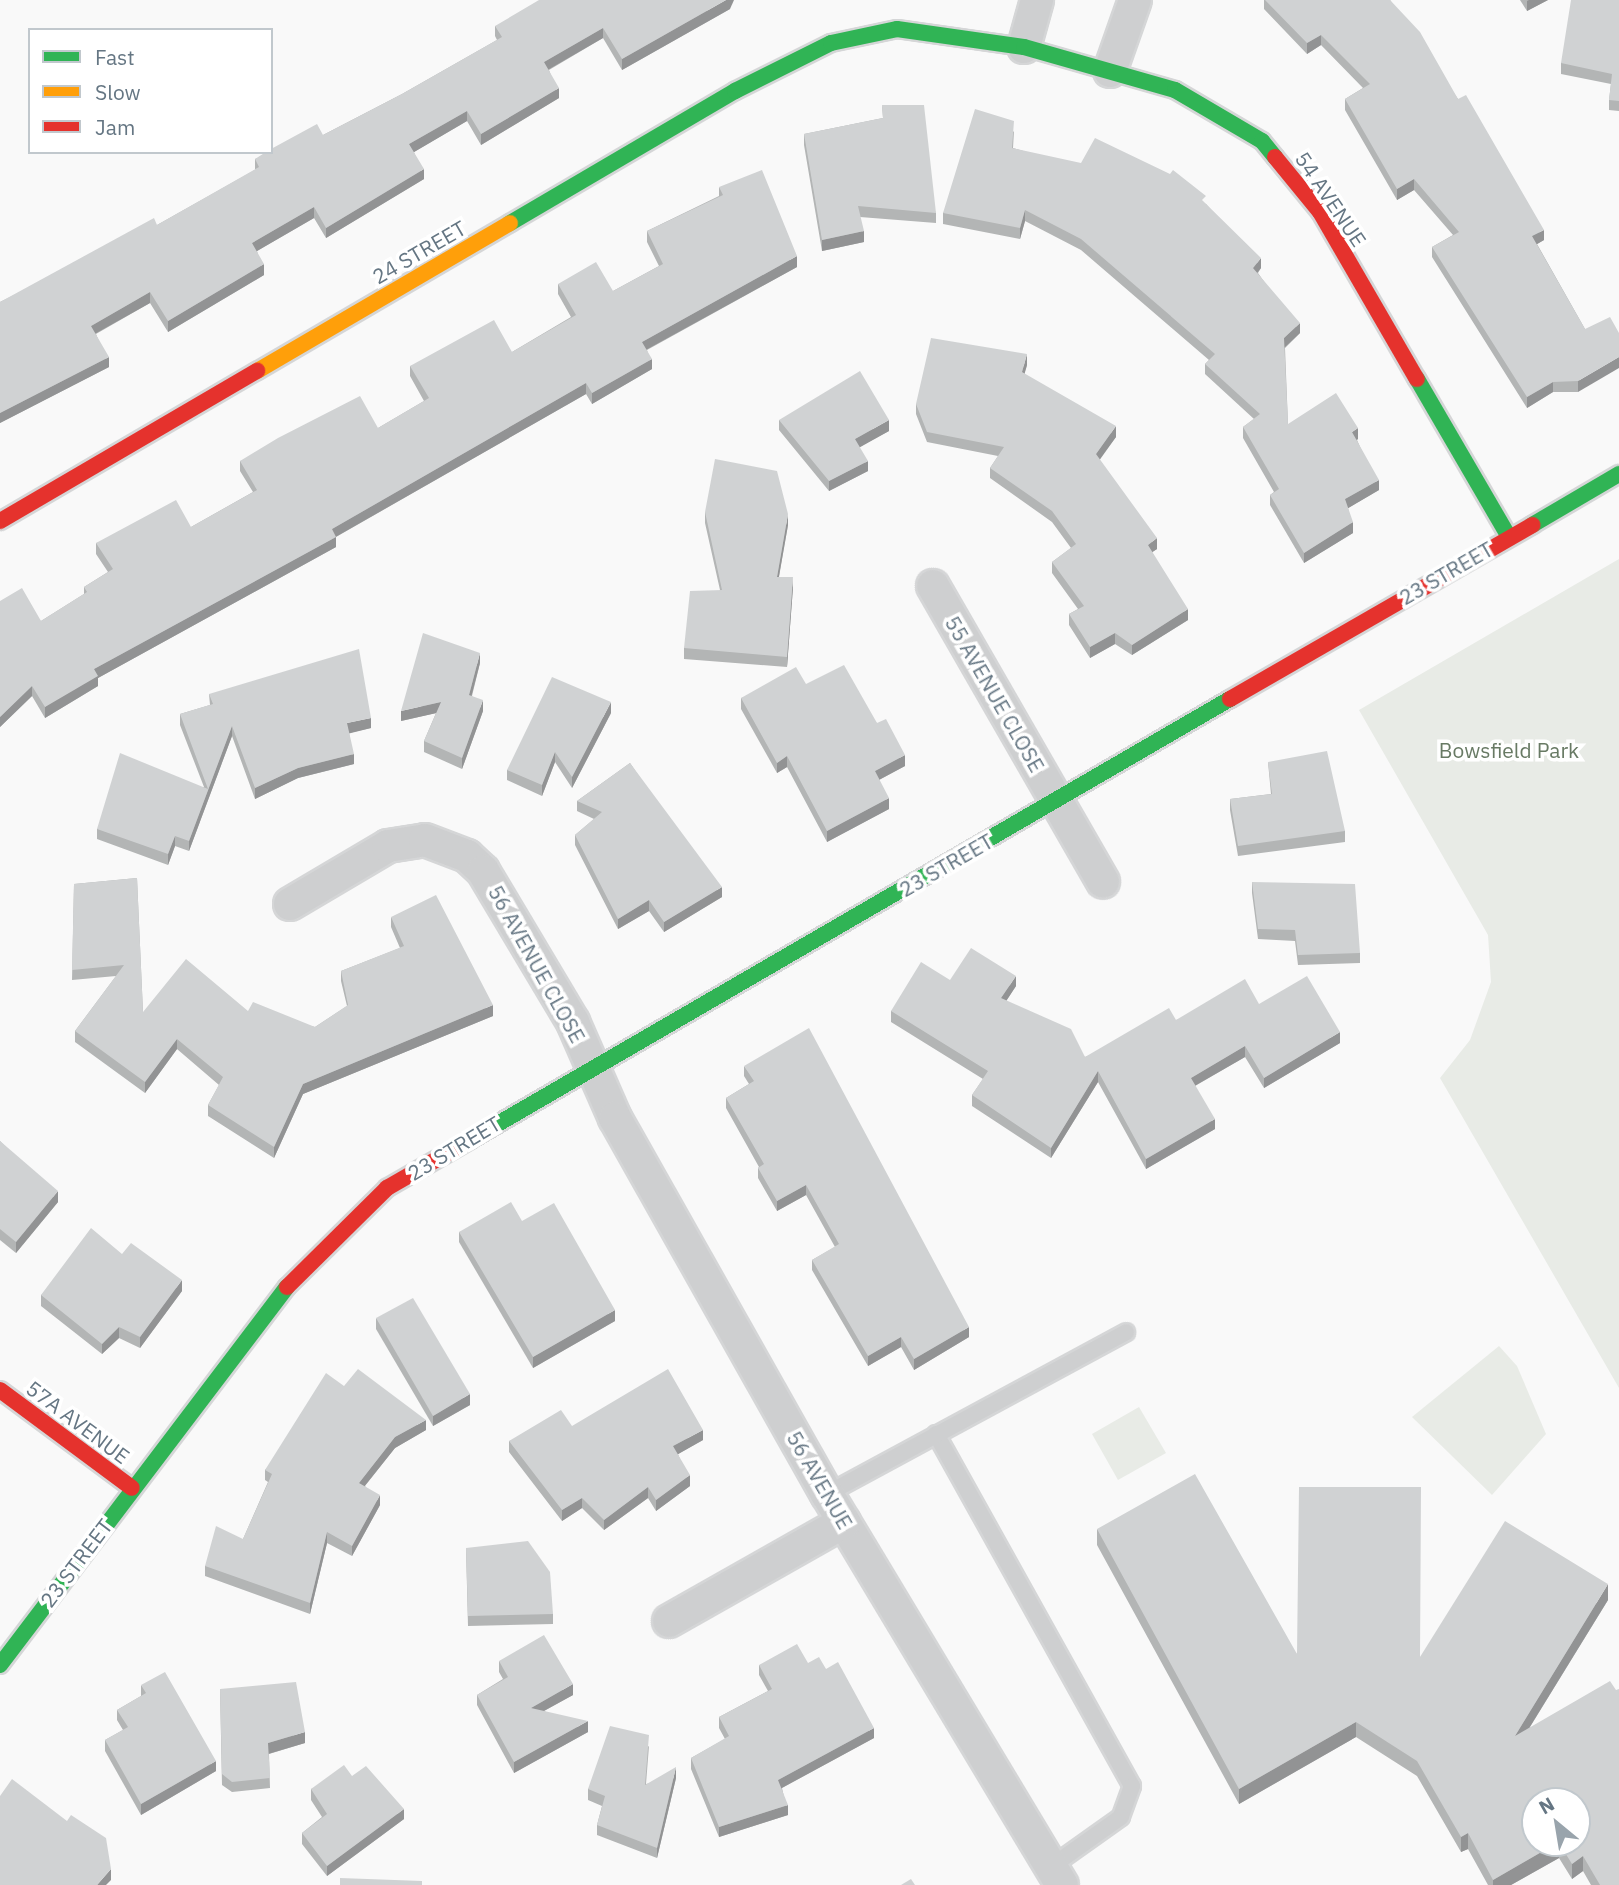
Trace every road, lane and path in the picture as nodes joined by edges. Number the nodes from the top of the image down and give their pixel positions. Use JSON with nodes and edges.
{"nodes":[{"id":1,"x":1037,"y":0,"type":"edge"},
{"id":2,"x":1135,"y":0,"type":"edge"},
{"id":3,"x":865,"y":34,"type":"joint"},
{"id":4,"x":1024,"y":47,"type":"junction"},
{"id":5,"x":1110,"y":71,"type":"junction"},
{"id":6,"x":1619,"y":474,"type":"edge"},
{"id":7,"x":0,"y":522,"type":"edge"},
{"id":8,"x":1508,"y":537,"type":"junction"},
{"id":9,"x":933,"y":586,"type":"dead end"},
{"id":10,"x":1056,"y":802,"type":"junction"},
{"id":11,"x":1103,"y":882,"type":"dead end"},
{"id":12,"x":290,"y":904,"type":"dead end"},
{"id":13,"x":592,"y":1066,"type":"junction"},
{"id":14,"x":1126,"y":1332,"type":"dead end"},
{"id":15,"x":0,"y":1390,"type":"edge"},
{"id":16,"x":936,"y":1434,"type":"junction"},
{"id":17,"x":132,"y":1488,"type":"junction"},
{"id":18,"x":827,"y":1494,"type":"junction"},
{"id":19,"x":844,"y":1522,"type":"junction"},
{"id":20,"x":669,"y":1621,"type":"dead end"},
{"id":21,"x":0,"y":1665,"type":"edge"},
{"id":22,"x":1057,"y":1875,"type":"edge"}],
"edges":[{"from":1,"to":4,"type":"street"},
{"from":2,"to":5,"type":"street"},
{"from":3,"to":4,"type":"street","name":"54 AVENUE"},
{"from":3,"to":7,"type":"street","name":"24 STREET"},
{"from":4,"to":5,"type":"street","name":"54 AVENUE"},
{"from":5,"to":8,"type":"street","name":"54 AVENUE"},
{"from":6,"to":8,"type":"street","name":"23 STREET"},
{"from":8,"to":10,"type":"street","name":"23 STREET"},
{"from":9,"to":10,"type":"street","name":"55 AVENUE CLOSE"},
{"from":10,"to":11,"type":"street"},
{"from":10,"to":13,"type":"street","name":"23 STREET"},
{"from":12,"to":13,"type":"street","name":"56 AVENUE CLOSE"},
{"from":13,"to":17,"type":"street","name":"23 STREET"},
{"from":13,"to":18,"type":"street","name":"56 AVENUE"},
{"from":14,"to":16,"type":"lane"},
{"from":15,"to":17,"type":"street","name":"57A AVENUE"},
{"from":16,"to":18,"type":"lane"},
{"from":16,"to":22,"type":"lane"},
{"from":17,"to":21,"type":"street","name":"23 STREET"},
{"from":18,"to":19,"type":"street","name":"56 AVENUE"},
{"from":19,"to":20,"type":"street"},
{"from":19,"to":22,"type":"street","name":"56 AVENUE"}]}
